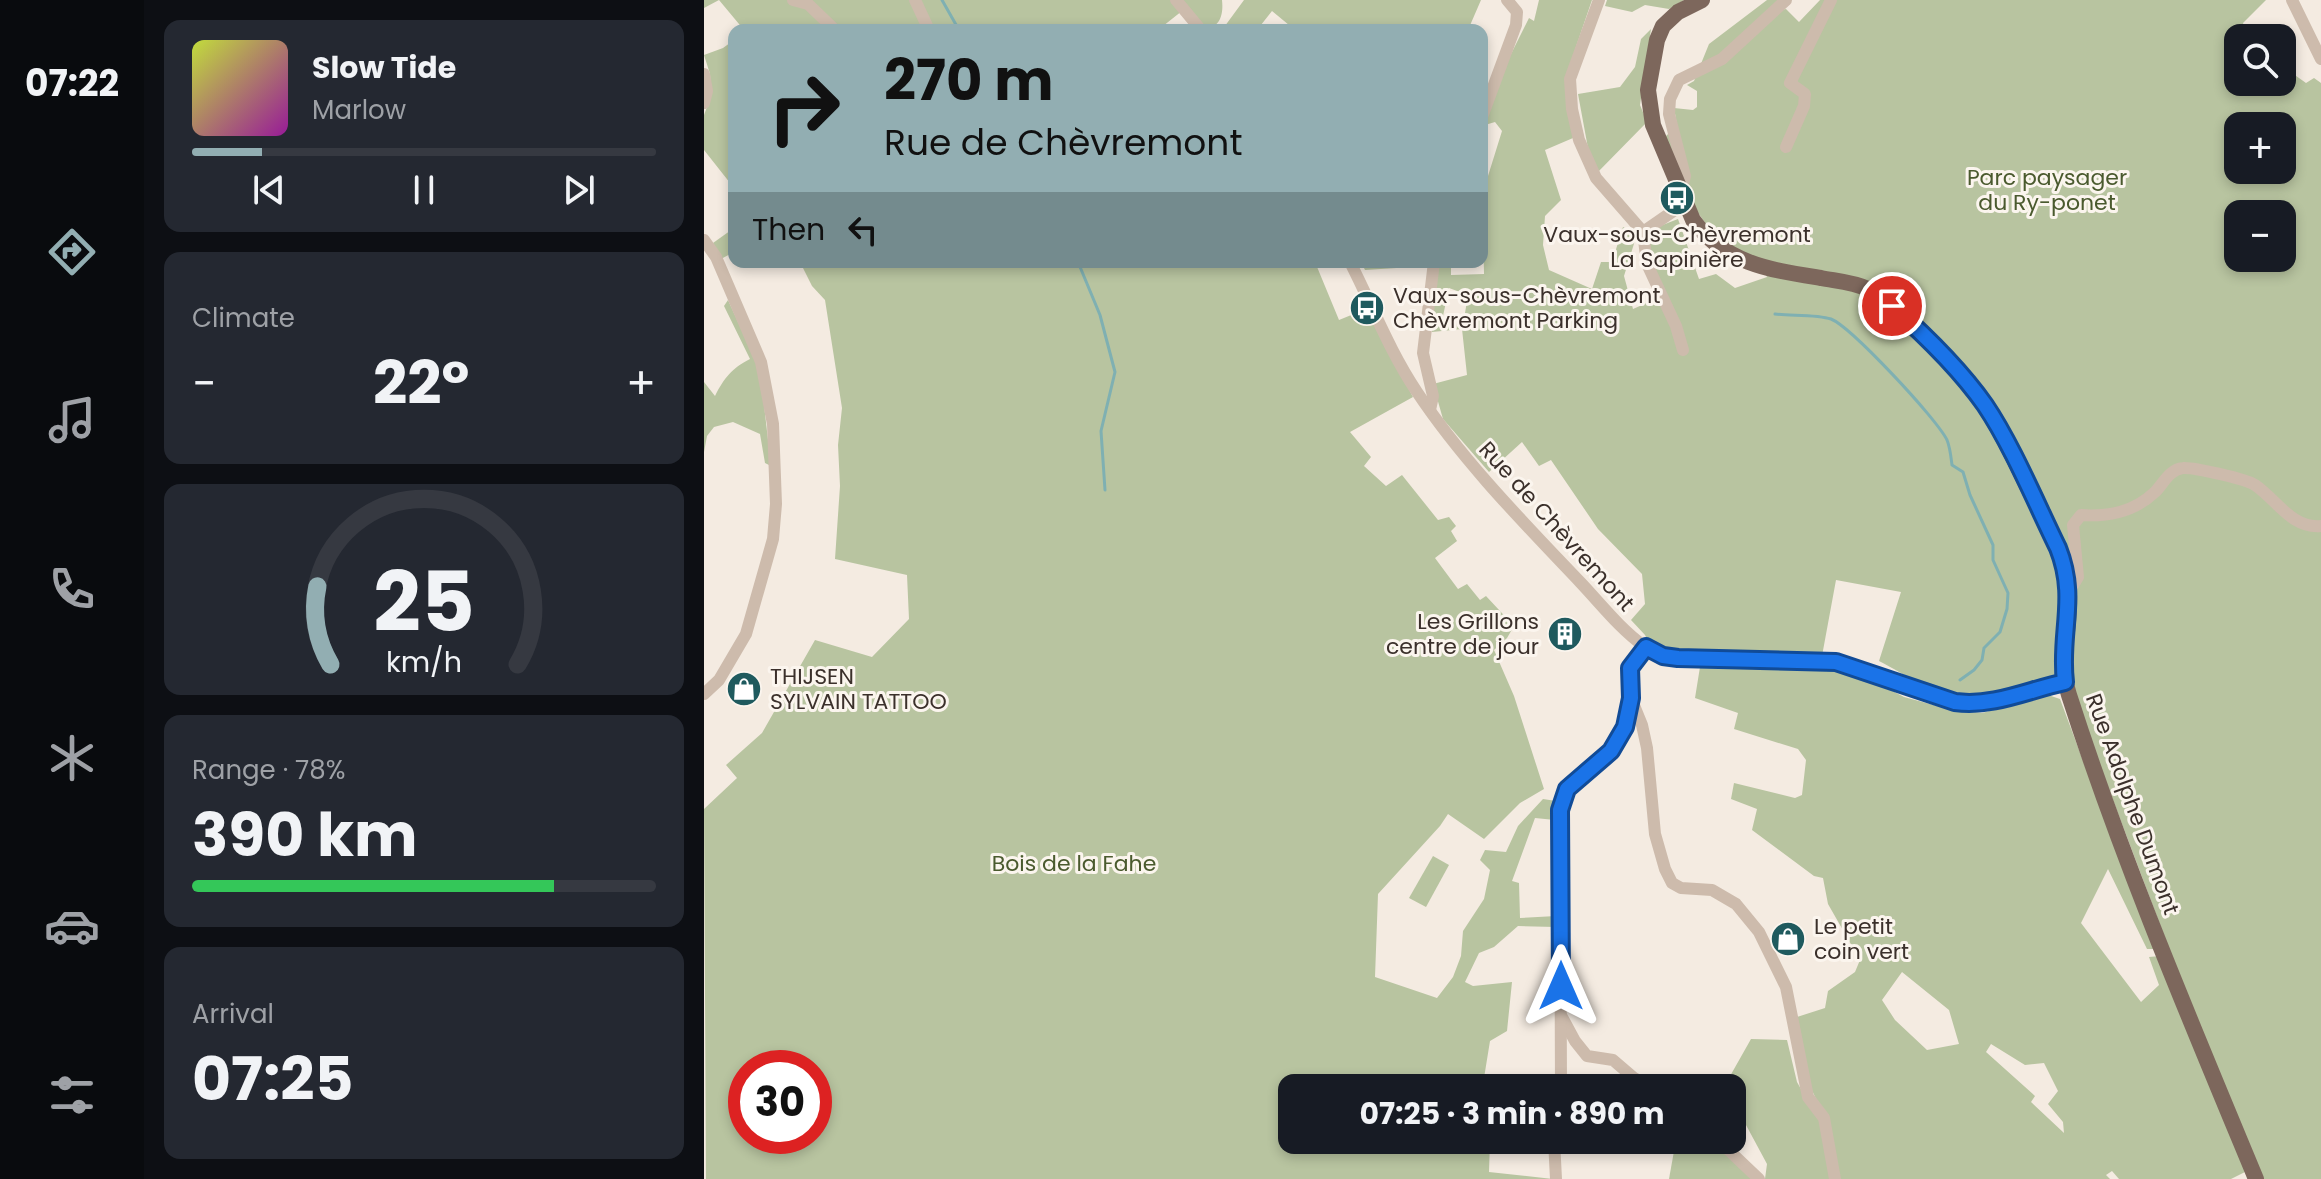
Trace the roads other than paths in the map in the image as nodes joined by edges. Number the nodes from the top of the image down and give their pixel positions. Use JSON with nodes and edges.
{"nodes":[{"id":1,"x":793,"y":0,"type":"edge"},
{"id":2,"x":915,"y":0,"type":"edge"},
{"id":3,"x":1176,"y":0,"type":"edge"},
{"id":4,"x":1507,"y":0,"type":"edge"},
{"id":5,"x":1599,"y":0,"type":"edge"},
{"id":6,"x":1702,"y":0,"type":"edge"},
{"id":7,"x":1786,"y":0,"type":"edge"},
{"id":8,"x":1831,"y":0,"type":"edge"},
{"id":9,"x":2292,"y":0,"type":"edge"},
{"id":10,"x":829,"y":24,"type":"edge"},
{"id":11,"x":926,"y":24,"type":"edge"},
{"id":12,"x":1196,"y":24,"type":"edge"},
{"id":13,"x":2321,"y":59,"type":"edge"},
{"id":14,"x":704,"y":74,"type":"edge"},
{"id":15,"x":1488,"y":101,"type":"edge"},
{"id":16,"x":704,"y":103,"type":"edge"},
{"id":17,"x":1786,"y":147,"type":"dead end"},
{"id":18,"x":1683,"y":198,"type":"junction"},
{"id":19,"x":1643,"y":232,"type":"junction"},
{"id":20,"x":704,"y":240,"type":"edge"},
{"id":21,"x":1353,"y":268,"type":"edge"},
{"id":22,"x":1433,"y":268,"type":"edge"},
{"id":23,"x":1683,"y":350,"type":"dead end"},
{"id":24,"x":1430,"y":410,"type":"junction"},
{"id":25,"x":2321,"y":526,"type":"edge"},
{"id":26,"x":2069,"y":593,"type":"junction"},
{"id":27,"x":1646,"y":647,"type":"junction"},
{"id":28,"x":2065,"y":682,"type":"junction"},
{"id":29,"x":704,"y":694,"type":"edge"},
{"id":30,"x":1631,"y":698,"type":"junction"},
{"id":31,"x":1561,"y":1015,"type":"junction"},
{"id":32,"x":1587,"y":1056,"type":"junction"},
{"id":33,"x":1563,"y":1074,"type":"joint"},
{"id":34,"x":1632,"y":1074,"type":"edge"},
{"id":35,"x":1555,"y":1154,"type":"edge"},
{"id":36,"x":1733,"y":1154,"type":"edge"},
{"id":37,"x":2256,"y":1178,"type":"edge"},
{"id":38,"x":1556,"y":1179,"type":"edge"},
{"id":39,"x":1759,"y":1179,"type":"edge"},
{"id":40,"x":1835,"y":1179,"type":"edge"}],
"edges":[{"from":1,"to":10,"type":"street"},
{"from":2,"to":11,"type":"street"},
{"from":3,"to":12,"type":"street"},
{"from":4,"to":15,"type":"street"},
{"from":5,"to":19,"type":"street"},
{"from":6,"to":18,"type":"main road","name":"Rue Adolphe Dumont"},
{"from":7,"to":18,"type":"street","name":"Rue Adolphe Dumont"},
{"from":8,"to":17,"type":"street"},
{"from":9,"to":13,"type":"street"},
{"from":14,"to":16,"type":"street"},
{"from":18,"to":19,"type":"street"},
{"from":18,"to":26,"type":"main road","name":"Rue Adolphe Dumont"},
{"from":19,"to":23,"type":"street"},
{"from":20,"to":29,"type":"street"},
{"from":21,"to":24,"type":"street","name":"Rue de Chèvremont"},
{"from":22,"to":24,"type":"street"},
{"from":24,"to":27,"type":"street","name":"Rue de Chèvremont"},
{"from":25,"to":26,"type":"street"},
{"from":26,"to":28,"type":"main road","name":"Rue Adolphe Dumont"},
{"from":27,"to":28,"type":"street","name":"Rue de Chèvremont"},
{"from":27,"to":30,"type":"street"},
{"from":28,"to":37,"type":"main road","name":"Rue Adolphe Dumont"},
{"from":30,"to":31,"type":"street"},
{"from":30,"to":40,"type":"street"},
{"from":31,"to":32,"type":"street"},
{"from":31,"to":33,"type":"street"},
{"from":32,"to":33,"type":"street"},
{"from":32,"to":34,"type":"street"},
{"from":35,"to":38,"type":"street"},
{"from":36,"to":39,"type":"street"}]}
